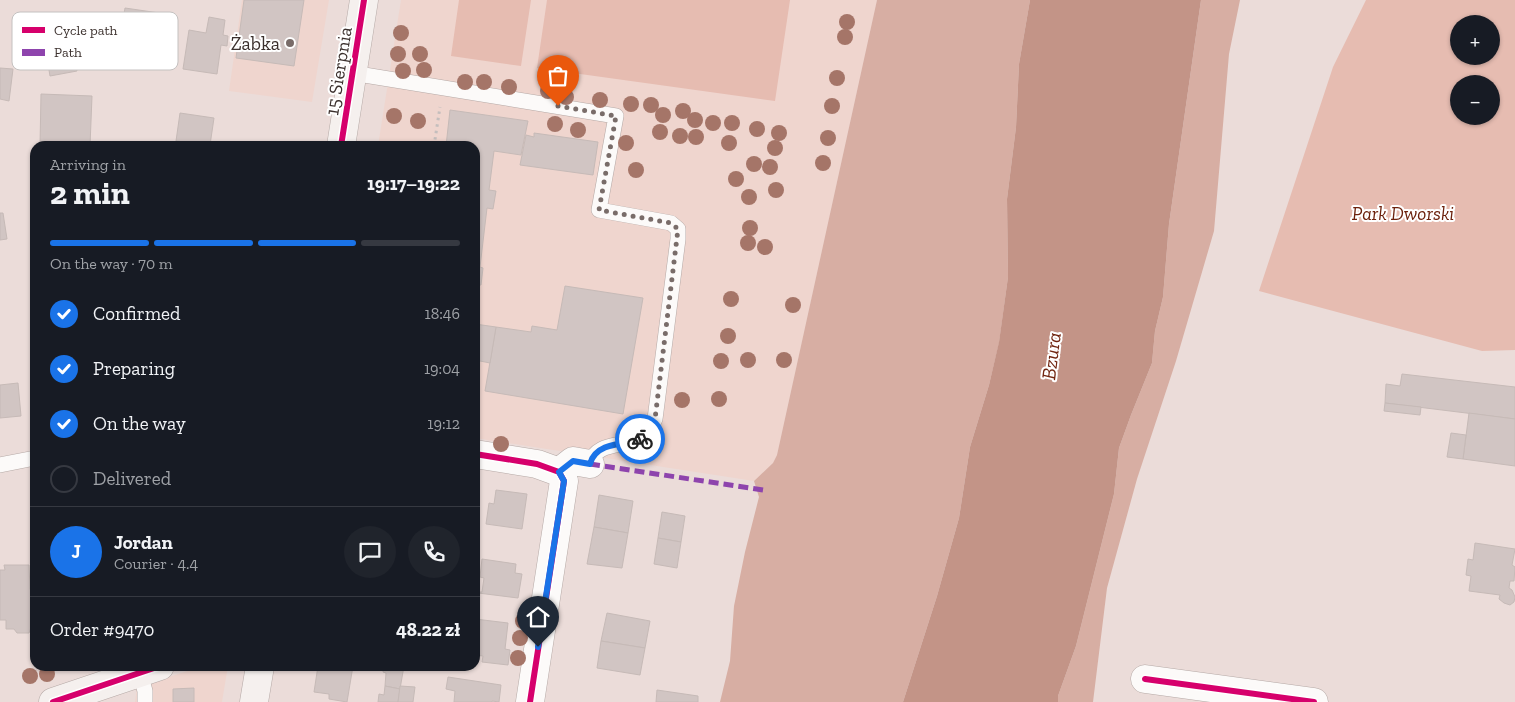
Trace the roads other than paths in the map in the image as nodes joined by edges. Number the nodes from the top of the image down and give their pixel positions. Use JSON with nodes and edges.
{"nodes":[{"id":1,"x":364,"y":0,"type":"edge"},
{"id":2,"x":352,"y":72,"type":"junction"},
{"id":3,"x":342,"y":141,"type":"edge"},
{"id":4,"x":480,"y":455,"type":"edge"},
{"id":5,"x":30,"y":459,"type":"edge"},
{"id":6,"x":590,"y":464,"type":"joint"},
{"id":7,"x":0,"y":465,"type":"edge"},
{"id":8,"x":559,"y":472,"type":"junction"},
{"id":9,"x":147,"y":671,"type":"edge"},
{"id":10,"x":150,"y":671,"type":"edge"},
{"id":11,"x":259,"y":671,"type":"edge"},
{"id":12,"x":1145,"y":678,"type":"dead end"},
{"id":13,"x":53,"y":702,"type":"edge"},
{"id":14,"x":145,"y":702,"type":"edge"},
{"id":15,"x":254,"y":702,"type":"edge"},
{"id":16,"x":530,"y":702,"type":"edge"},
{"id":17,"x":1314,"y":702,"type":"edge"}],
"edges":[{"from":1,"to":2,"type":"street","name":"15 Sierpnia"},
{"from":2,"to":3,"type":"street","name":"15 Sierpnia"},
{"from":2,"to":6,"type":"lane"},
{"from":4,"to":8,"type":"street"},
{"from":5,"to":7,"type":"lane"},
{"from":6,"to":8,"type":"street"},
{"from":8,"to":16,"type":"street"},
{"from":9,"to":13,"type":"street"},
{"from":10,"to":14,"type":"lane"},
{"from":11,"to":15,"type":"street"},
{"from":12,"to":17,"type":"street"}]}
